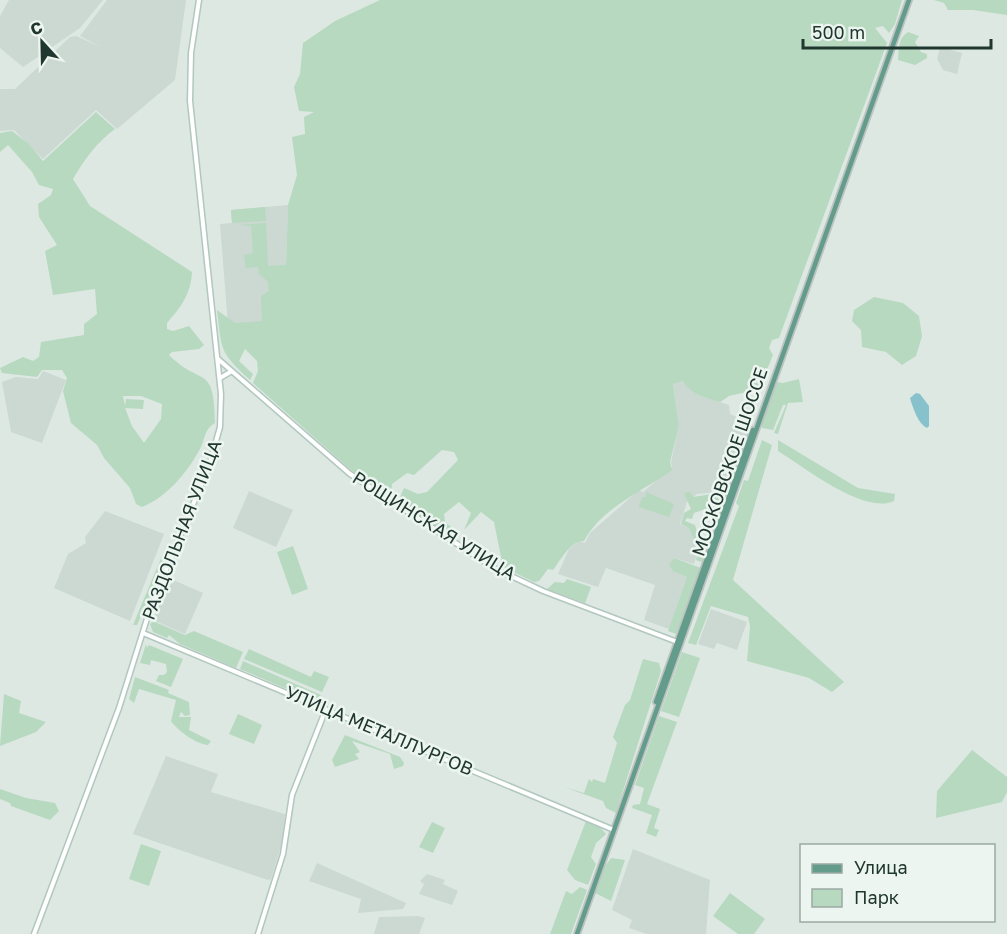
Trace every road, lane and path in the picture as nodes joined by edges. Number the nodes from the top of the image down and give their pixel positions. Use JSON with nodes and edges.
{"nodes":[{"id":1,"x":199,"y":0,"type":"edge"},
{"id":2,"x":908,"y":0,"type":"edge"},
{"id":3,"x":218,"y":358,"type":"junction"},
{"id":4,"x":232,"y":370,"type":"junction"},
{"id":5,"x":220,"y":378,"type":"junction"},
{"id":6,"x":143,"y":633,"type":"junction"},
{"id":7,"x":678,"y":643,"type":"junction"},
{"id":8,"x":326,"y":709,"type":"junction"},
{"id":9,"x":613,"y":830,"type":"junction"},
{"id":10,"x":34,"y":934,"type":"edge"},
{"id":11,"x":258,"y":934,"type":"edge"},
{"id":12,"x":576,"y":934,"type":"edge"}],
"edges":[{"from":1,"to":3,"type":"main road","name":"РАЗДОЛЬНАЯ УЛИЦА"},
{"from":2,"to":7,"type":"main road","name":"МОСКОВСКОЕ ШОССЕ"},
{"from":3,"to":4,"type":"main road","name":"РОЩИНСКАЯ УЛИЦА"},
{"from":3,"to":5,"type":"main road","name":"РАЗДОЛЬНАЯ УЛИЦА"},
{"from":4,"to":5,"type":"main road"},
{"from":4,"to":7,"type":"main road","name":"РОЩИНСКАЯ УЛИЦА"},
{"from":5,"to":6,"type":"main road","name":"РАЗДОЛЬНАЯ УЛИЦА"},
{"from":6,"to":8,"type":"main road","name":"УЛИЦА МЕТАЛЛУРГОВ"},
{"from":6,"to":10,"type":"main road","name":"РАЗДОЛЬНАЯ УЛИЦА"},
{"from":7,"to":9,"type":"main road","name":"МОСКОВСКОЕ ШОССЕ"},
{"from":8,"to":9,"type":"main road","name":"УЛИЦА МЕТАЛЛУРГОВ"},
{"from":8,"to":11,"type":"main road"},
{"from":9,"to":12,"type":"main road","name":"МОСКОВСКОЕ ШОССЕ"}]}
